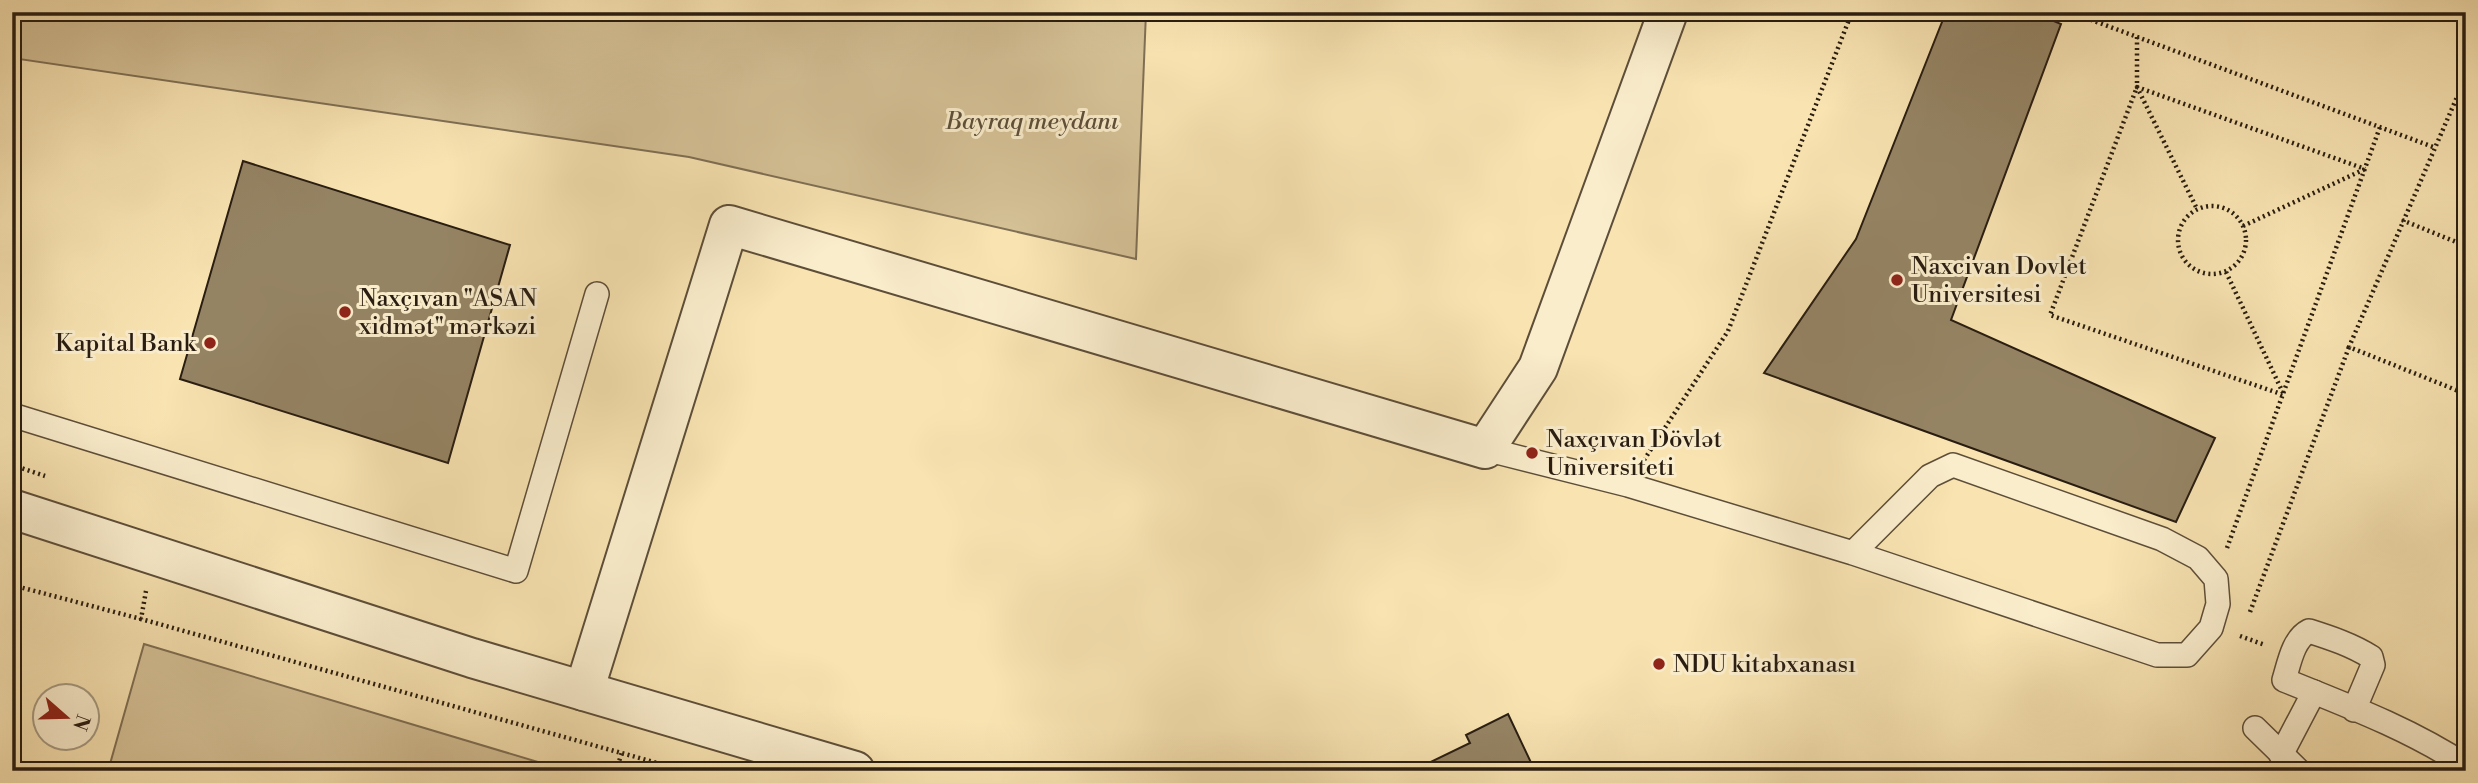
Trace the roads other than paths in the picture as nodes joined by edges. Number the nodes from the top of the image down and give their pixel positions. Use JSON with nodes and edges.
{"nodes":[{"id":1,"x":1668,"y":12,"type":"edge"},
{"id":2,"x":597,"y":294,"type":"dead end"},
{"id":3,"x":12,"y":415,"type":"edge"},
{"id":4,"x":1485,"y":449,"type":"junction"},
{"id":5,"x":12,"y":509,"type":"edge"},
{"id":6,"x":1853,"y":553,"type":"junction"},
{"id":7,"x":584,"y":691,"type":"junction"},
{"id":8,"x":2314,"y":692,"type":"junction"},
{"id":9,"x":2354,"y":710,"type":"junction"},
{"id":10,"x":2255,"y":728,"type":"dead end"},
{"id":11,"x":2281,"y":755,"type":"junction"},
{"id":12,"x":2466,"y":766,"type":"edge"},
{"id":13,"x":855,"y":771,"type":"edge"},
{"id":14,"x":2299,"y":771,"type":"edge"}],
"edges":[{"from":1,"to":4,"type":"street"},
{"from":2,"to":3,"type":"lane"},
{"from":4,"to":6,"type":"lane"},
{"from":4,"to":7,"type":"street"},
{"from":5,"to":7,"type":"street"},
{"from":6,"to":6,"type":"lane"},
{"from":7,"to":13,"type":"street"},
{"from":8,"to":9,"type":"lane"},
{"from":8,"to":9,"type":"lane"},
{"from":8,"to":11,"type":"lane"},
{"from":9,"to":12,"type":"lane"},
{"from":10,"to":11,"type":"lane"},
{"from":11,"to":14,"type":"lane"}]}
